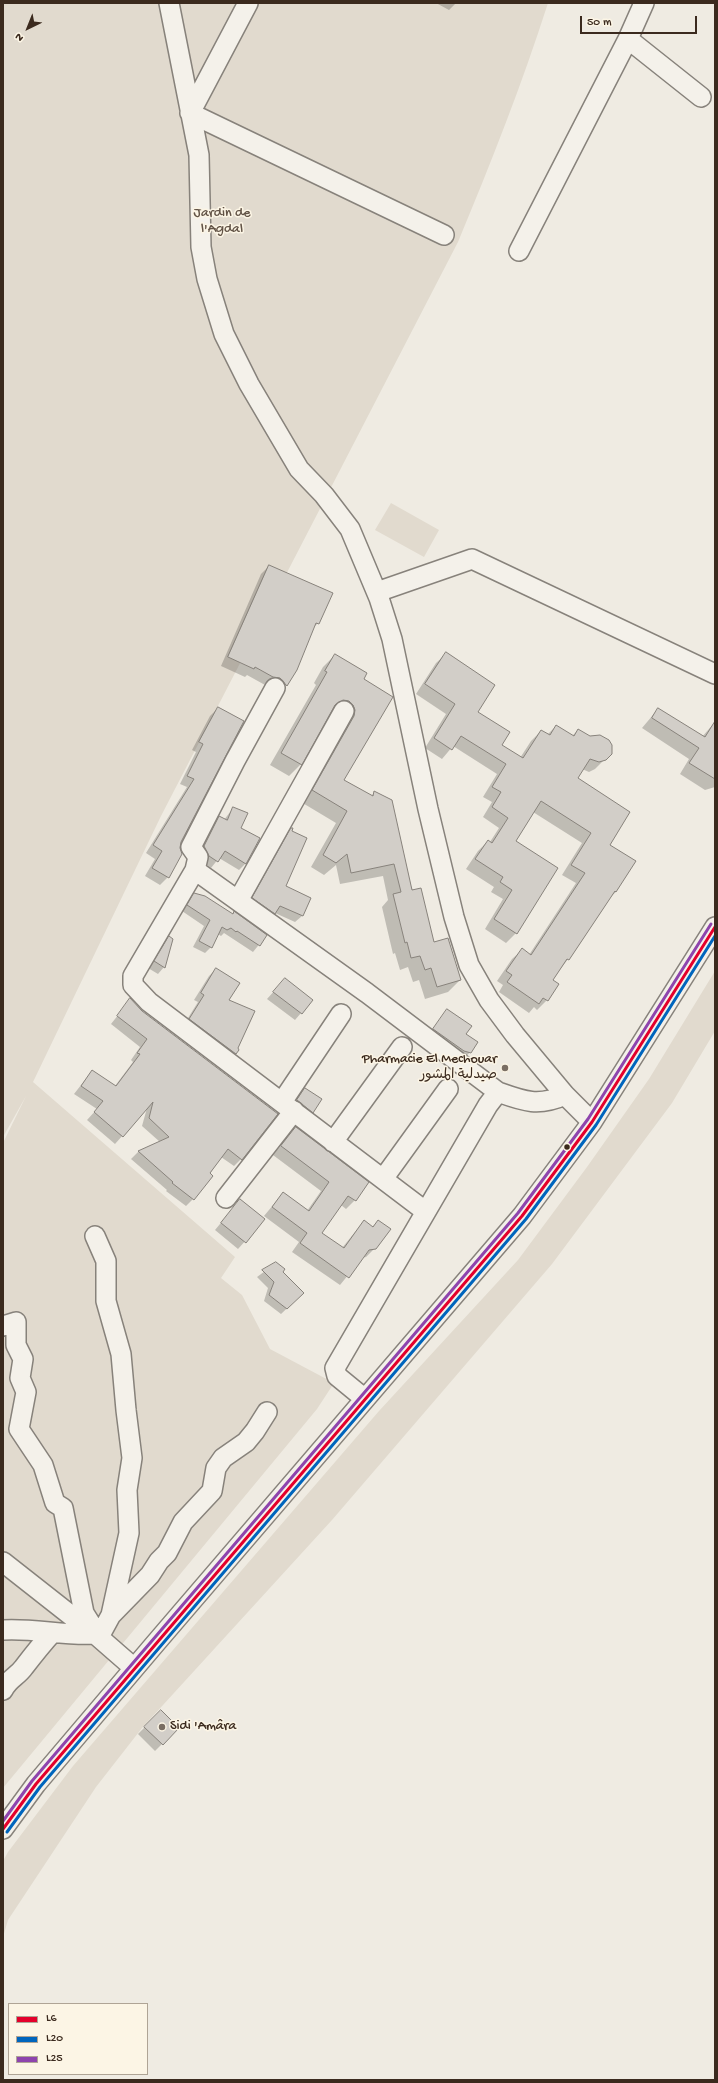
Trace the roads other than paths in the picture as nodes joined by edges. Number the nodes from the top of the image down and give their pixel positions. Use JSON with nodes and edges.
{"nodes":[{"id":1,"x":169,"y":3,"type":"edge"},
{"id":2,"x":248,"y":3,"type":"edge"},
{"id":3,"x":644,"y":3,"type":"edge"},
{"id":4,"x":628,"y":39,"type":"junction"},
{"id":5,"x":701,"y":97,"type":"dead end"},
{"id":6,"x":190,"y":113,"type":"junction"},
{"id":7,"x":444,"y":235,"type":"dead end"},
{"id":8,"x":519,"y":251,"type":"dead end"},
{"id":9,"x":377,"y":592,"type":"junction"},
{"id":10,"x":715,"y":674,"type":"edge"},
{"id":11,"x":275,"y":688,"type":"dead end"},
{"id":12,"x":344,"y":711,"type":"dead end"},
{"id":13,"x":196,"y":870,"type":"junction"},
{"id":14,"x":239,"y":899,"type":"junction"},
{"id":15,"x":715,"y":927,"type":"edge"},
{"id":16,"x":341,"y":1014,"type":"dead end"},
{"id":17,"x":402,"y":1047,"type":"dead end"},
{"id":18,"x":448,"y":1089,"type":"dead end"},
{"id":19,"x":498,"y":1092,"type":"junction"},
{"id":20,"x":565,"y":1095,"type":"junction"},
{"id":21,"x":288,"y":1107,"type":"junction"},
{"id":22,"x":592,"y":1122,"type":"junction"},
{"id":23,"x":334,"y":1142,"type":"junction"},
{"id":24,"x":383,"y":1179,"type":"junction"},
{"id":25,"x":226,"y":1198,"type":"dead end"},
{"id":26,"x":425,"y":1211,"type":"junction"},
{"id":27,"x":95,"y":1236,"type":"dead end"},
{"id":28,"x":3,"y":1326,"type":"edge"},
{"id":29,"x":365,"y":1399,"type":"junction"},
{"id":30,"x":267,"y":1412,"type":"dead end"},
{"id":31,"x":3,"y":1562,"type":"edge"},
{"id":32,"x":111,"y":1615,"type":"junction"},
{"id":33,"x":3,"y":1630,"type":"edge"},
{"id":34,"x":52,"y":1633,"type":"junction"},
{"id":35,"x":97,"y":1636,"type":"junction"},
{"id":36,"x":134,"y":1668,"type":"junction"},
{"id":37,"x":3,"y":1690,"type":"edge"},
{"id":38,"x":3,"y":1829,"type":"edge"}],
"edges":[{"from":1,"to":6,"type":"street"},
{"from":2,"to":6,"type":"street"},
{"from":3,"to":4,"type":"street"},
{"from":4,"to":5,"type":"street"},
{"from":4,"to":8,"type":"street"},
{"from":6,"to":7,"type":"street"},
{"from":6,"to":9,"type":"street"},
{"from":9,"to":10,"type":"street"},
{"from":9,"to":20,"type":"street"},
{"from":11,"to":13,"type":"street"},
{"from":12,"to":14,"type":"street"},
{"from":13,"to":14,"type":"street"},
{"from":13,"to":21,"type":"street"},
{"from":14,"to":19,"type":"street"},
{"from":15,"to":22,"type":"street"},
{"from":16,"to":21,"type":"street"},
{"from":17,"to":23,"type":"street"},
{"from":18,"to":24,"type":"street"},
{"from":19,"to":20,"type":"street"},
{"from":19,"to":26,"type":"street"},
{"from":20,"to":22,"type":"street"},
{"from":21,"to":23,"type":"street"},
{"from":21,"to":25,"type":"street"},
{"from":22,"to":29,"type":"street"},
{"from":23,"to":24,"type":"street"},
{"from":24,"to":26,"type":"street"},
{"from":26,"to":29,"type":"street"},
{"from":27,"to":32,"type":"street"},
{"from":28,"to":35,"type":"street"},
{"from":29,"to":36,"type":"street"},
{"from":30,"to":32,"type":"street"},
{"from":31,"to":35,"type":"street"},
{"from":32,"to":35,"type":"street"},
{"from":33,"to":34,"type":"street"},
{"from":34,"to":35,"type":"street"},
{"from":34,"to":37,"type":"street"},
{"from":35,"to":36,"type":"street"},
{"from":36,"to":38,"type":"street"}]}
